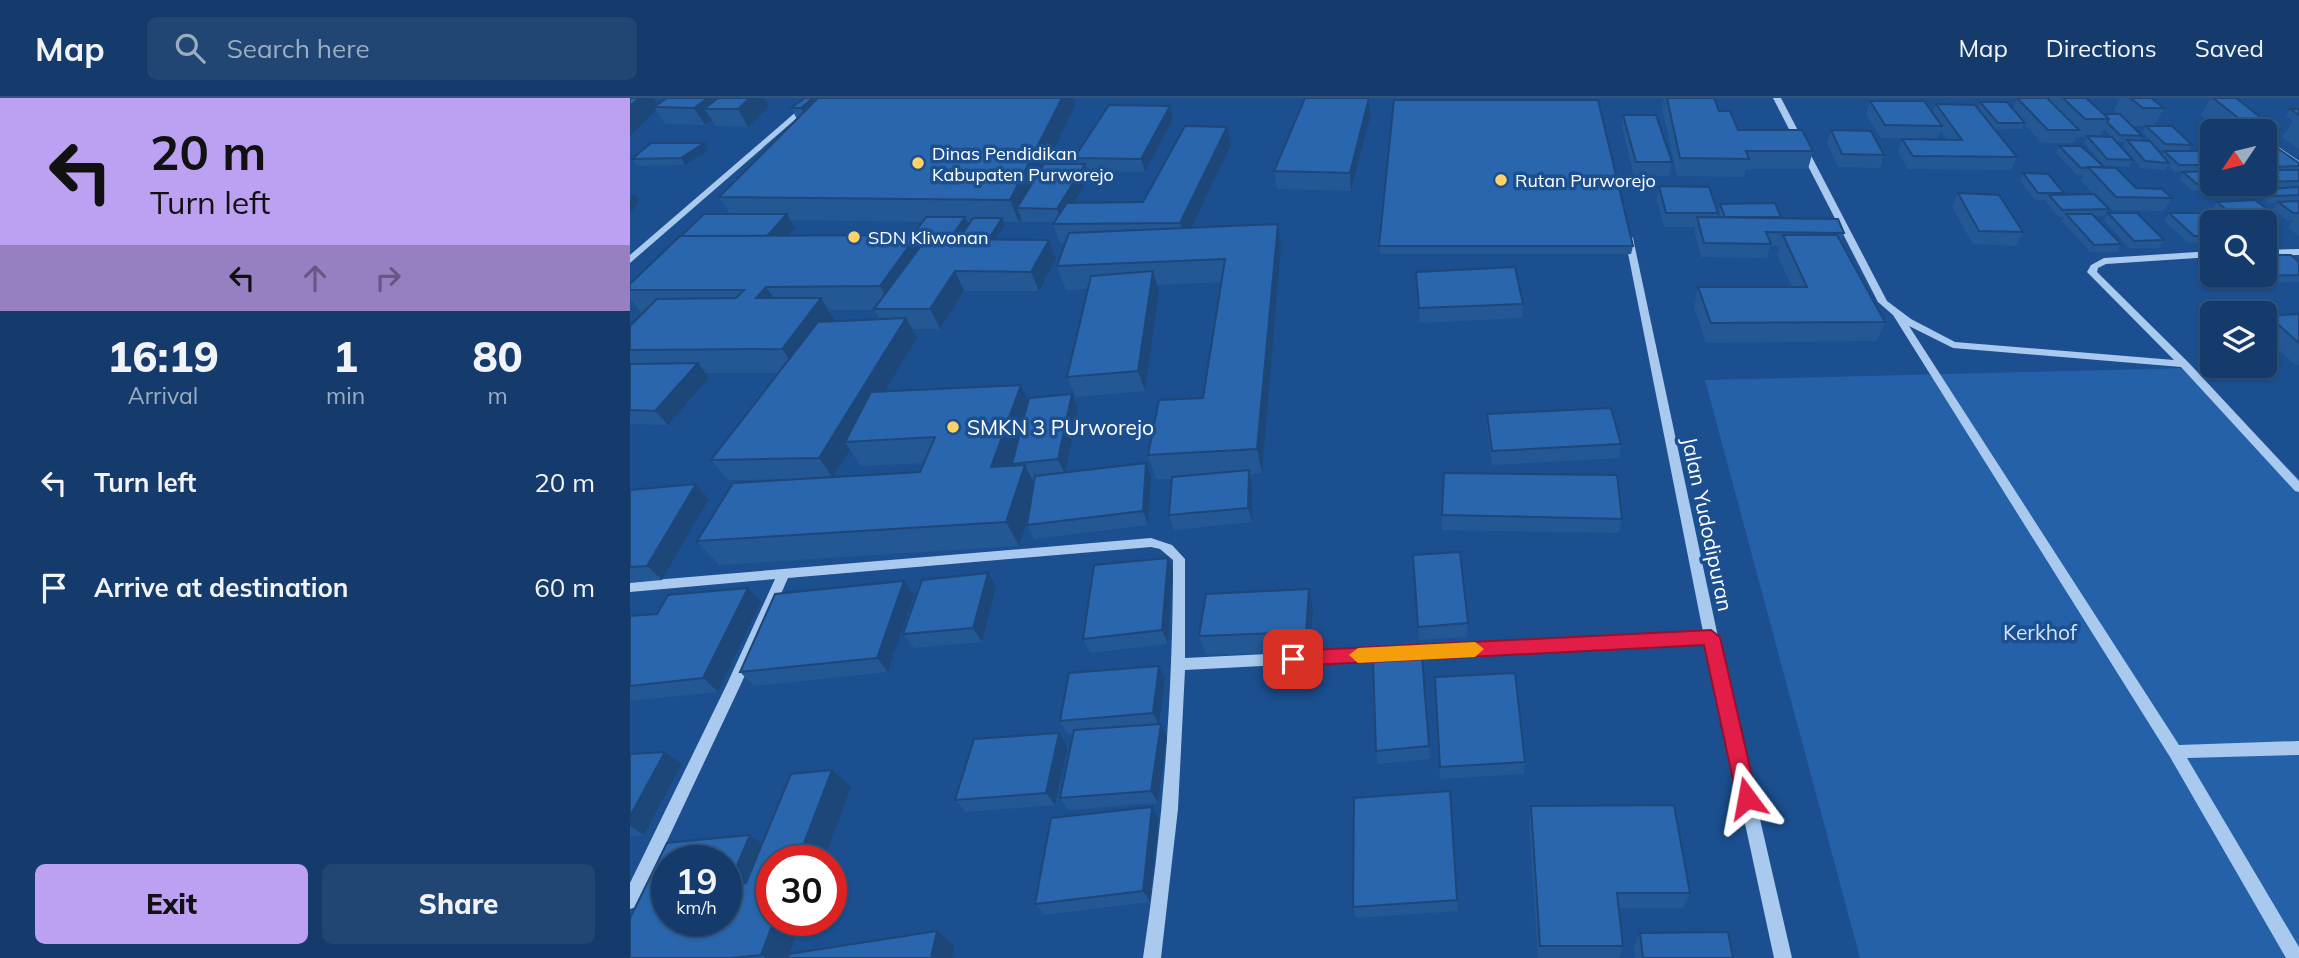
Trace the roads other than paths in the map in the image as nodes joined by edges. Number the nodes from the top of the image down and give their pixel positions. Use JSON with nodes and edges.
{"nodes":[{"id":1,"x":816,"y":98,"type":"edge"},
{"id":2,"x":1777,"y":98,"type":"edge"},
{"id":3,"x":2277,"y":149,"type":"edge"},
{"id":4,"x":2299,"y":165,"type":"edge"},
{"id":5,"x":1626,"y":226,"type":"edge"},
{"id":6,"x":2299,"y":252,"type":"edge"},
{"id":7,"x":2277,"y":253,"type":"edge"},
{"id":8,"x":2200,"y":255,"type":"edge"},
{"id":9,"x":630,"y":260,"type":"edge"},
{"id":10,"x":1897,"y":316,"type":"junction"},
{"id":11,"x":2184,"y":364,"type":"junction"},
{"id":12,"x":2299,"y":488,"type":"edge"},
{"id":13,"x":784,"y":573,"type":"junction"},
{"id":14,"x":630,"y":587,"type":"edge"},
{"id":15,"x":1711,"y":637,"type":"junction"},
{"id":16,"x":1181,"y":664,"type":"junction"},
{"id":17,"x":2299,"y":748,"type":"edge"},
{"id":18,"x":2175,"y":752,"type":"junction"},
{"id":19,"x":630,"y":901,"type":"edge"},
{"id":20,"x":1152,"y":958,"type":"edge"},
{"id":21,"x":1783,"y":958,"type":"edge"},
{"id":22,"x":2296,"y":958,"type":"edge"}],
"edges":[{"from":1,"to":9,"type":"street"},
{"from":2,"to":10,"type":"street"},
{"from":3,"to":4,"type":"street"},
{"from":5,"to":15,"type":"street","name":"Jalan Yudodipuran"},
{"from":6,"to":7,"type":"street"},
{"from":8,"to":11,"type":"street"},
{"from":10,"to":11,"type":"street"},
{"from":10,"to":18,"type":"street"},
{"from":11,"to":12,"type":"street"},
{"from":13,"to":14,"type":"street"},
{"from":13,"to":16,"type":"street"},
{"from":13,"to":19,"type":"street"},
{"from":15,"to":16,"type":"street"},
{"from":15,"to":21,"type":"street","name":"Jalan Yudodipuran"},
{"from":16,"to":20,"type":"street"},
{"from":17,"to":18,"type":"street"},
{"from":18,"to":22,"type":"street"}]}
